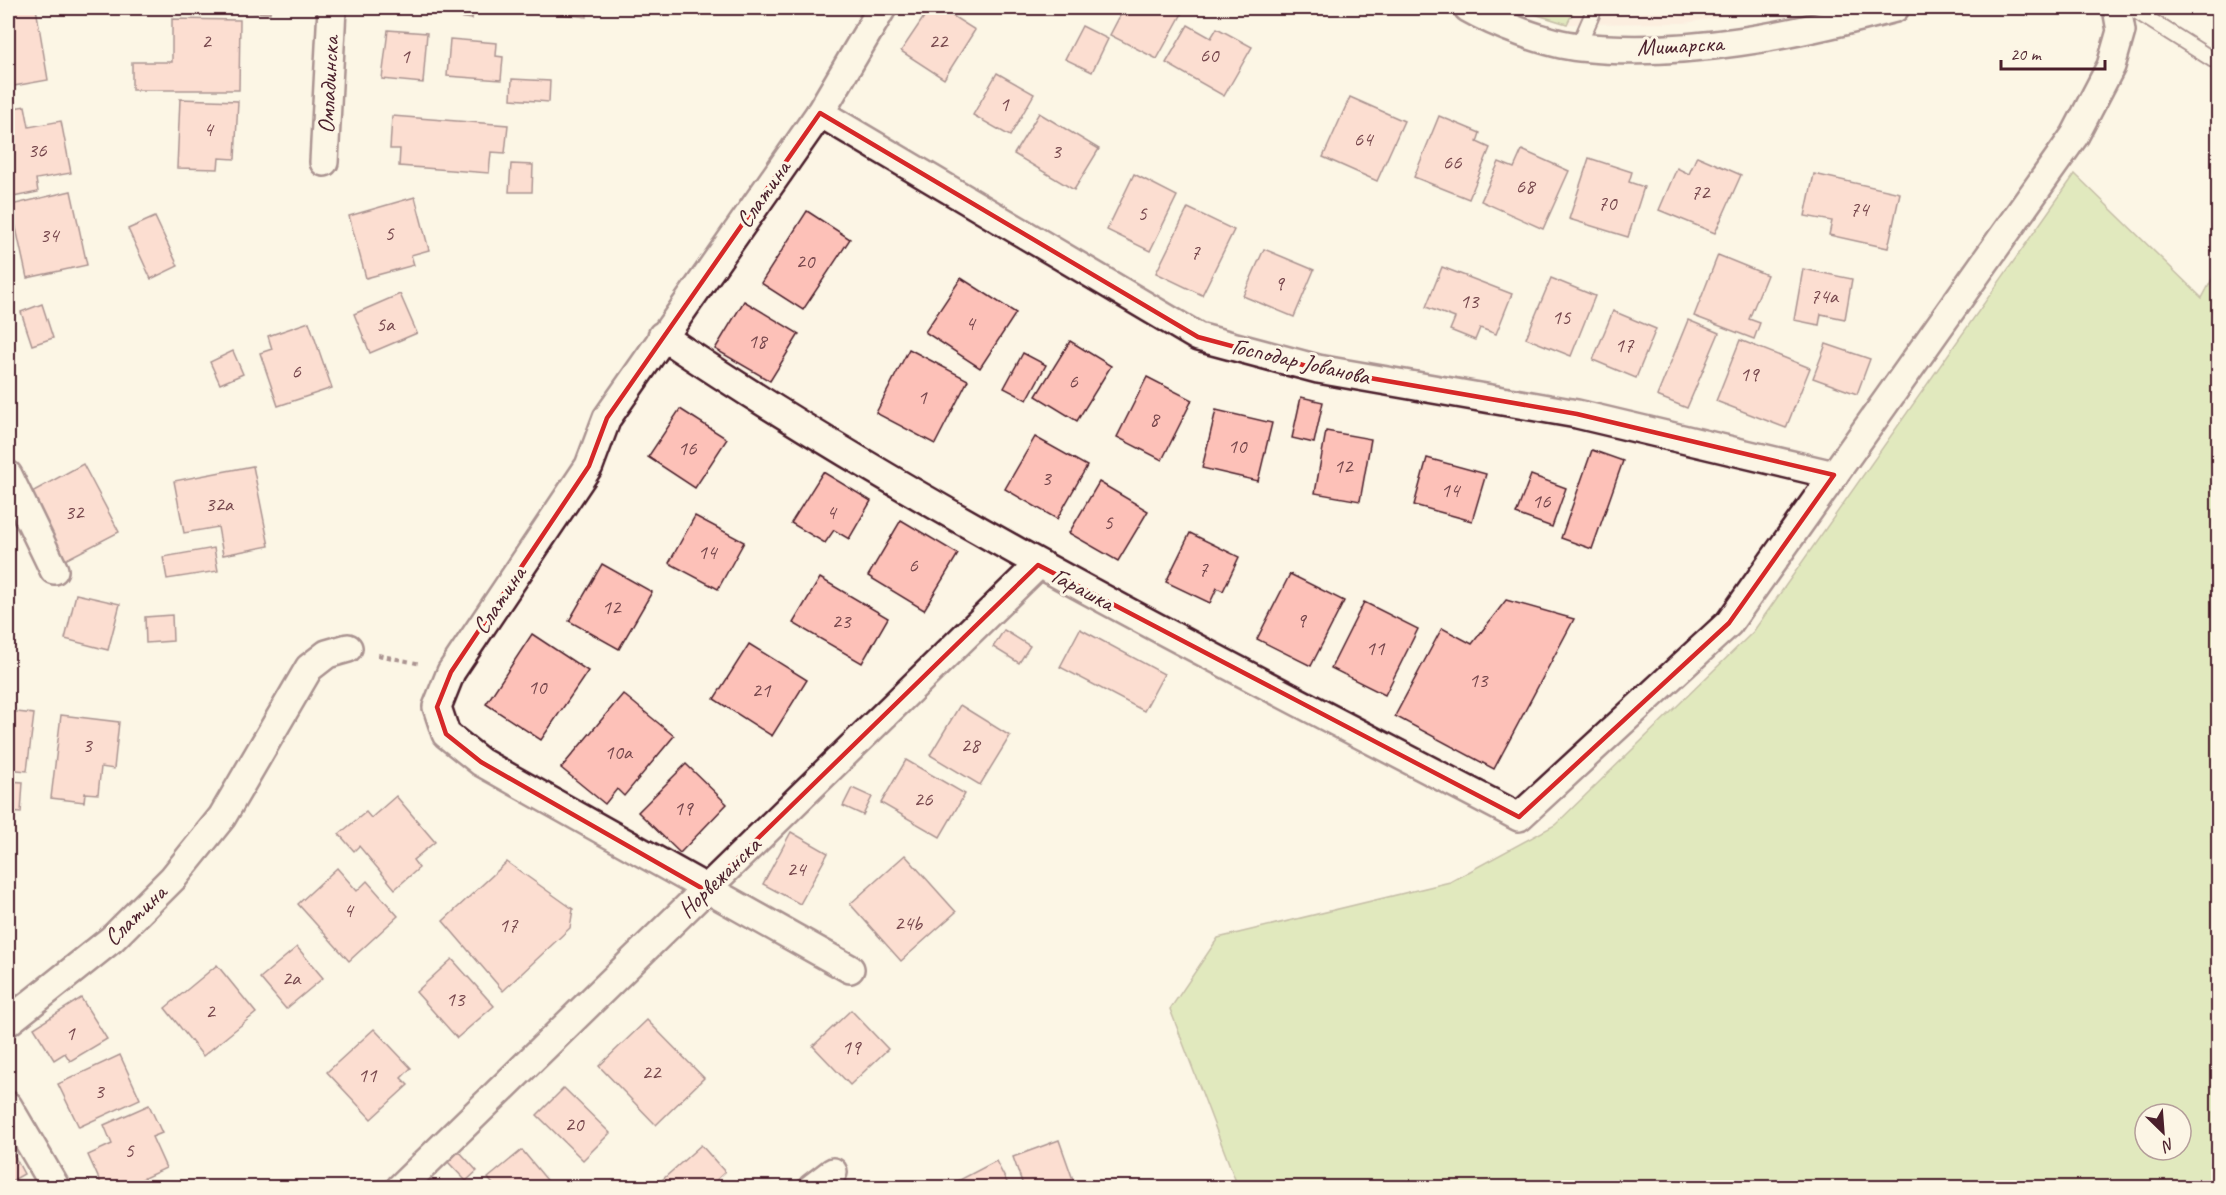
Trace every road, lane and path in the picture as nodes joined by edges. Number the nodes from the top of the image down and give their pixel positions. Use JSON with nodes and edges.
{"nodes":[{"id":1,"x":332,"y":8,"type":"edge"},
{"id":2,"x":882,"y":8,"type":"edge"},
{"id":3,"x":1468,"y":8,"type":"edge"},
{"id":4,"x":1595,"y":8,"type":"edge"},
{"id":5,"x":1895,"y":8,"type":"edge"},
{"id":6,"x":2117,"y":8,"type":"edge"},
{"id":7,"x":2131,"y":8,"type":"edge"},
{"id":8,"x":1578,"y":47,"type":"junction"},
{"id":9,"x":2218,"y":63,"type":"edge"},
{"id":10,"x":820,"y":113,"type":"junction"},
{"id":11,"x":324,"y":162,"type":"dead end"},
{"id":12,"x":662,"y":336,"type":"junction"},
{"id":13,"x":8,"y":475,"type":"edge"},
{"id":14,"x":1833,"y":475,"type":"junction"},
{"id":15,"x":1038,"y":565,"type":"junction"},
{"id":16,"x":54,"y":570,"type":"dead end"},
{"id":17,"x":348,"y":648,"type":"joint"},
{"id":18,"x":451,"y":672,"type":"junction"},
{"id":19,"x":705,"y":890,"type":"junction"},
{"id":20,"x":850,"y":969,"type":"dead end"},
{"id":21,"x":8,"y":1022,"type":"edge"},
{"id":22,"x":8,"y":1106,"type":"edge"},
{"id":23,"x":57,"y":1188,"type":"edge"},
{"id":24,"x":400,"y":1188,"type":"edge"}],
"edges":[{"from":1,"to":11,"type":"street","name":"Омладинска"},
{"from":2,"to":10,"type":"street","name":"Слатина"},
{"from":3,"to":8,"type":"street","name":"Мишарска"},
{"from":4,"to":8,"type":"lane"},
{"from":5,"to":8,"type":"street","name":"Мишарска"},
{"from":6,"to":14,"type":"street"},
{"from":7,"to":9,"type":"lane"},
{"from":10,"to":12,"type":"street","name":"Слатина"},
{"from":10,"to":14,"type":"street","name":"Господар Јованова"},
{"from":12,"to":15,"type":"street","name":"Гарашка"},
{"from":12,"to":18,"type":"street","name":"Слатина"},
{"from":13,"to":16,"type":"street"},
{"from":14,"to":15,"type":"street","name":"Гарашка"},
{"from":15,"to":19,"type":"street","name":"Норвежанска"},
{"from":17,"to":18,"type":"path"},
{"from":17,"to":21,"type":"street","name":"Слатина"},
{"from":18,"to":19,"type":"street","name":"Слатина"},
{"from":19,"to":20,"type":"street","name":"Слатина"},
{"from":19,"to":24,"type":"street","name":"Норвежанска"},
{"from":22,"to":23,"type":"street"}]}
